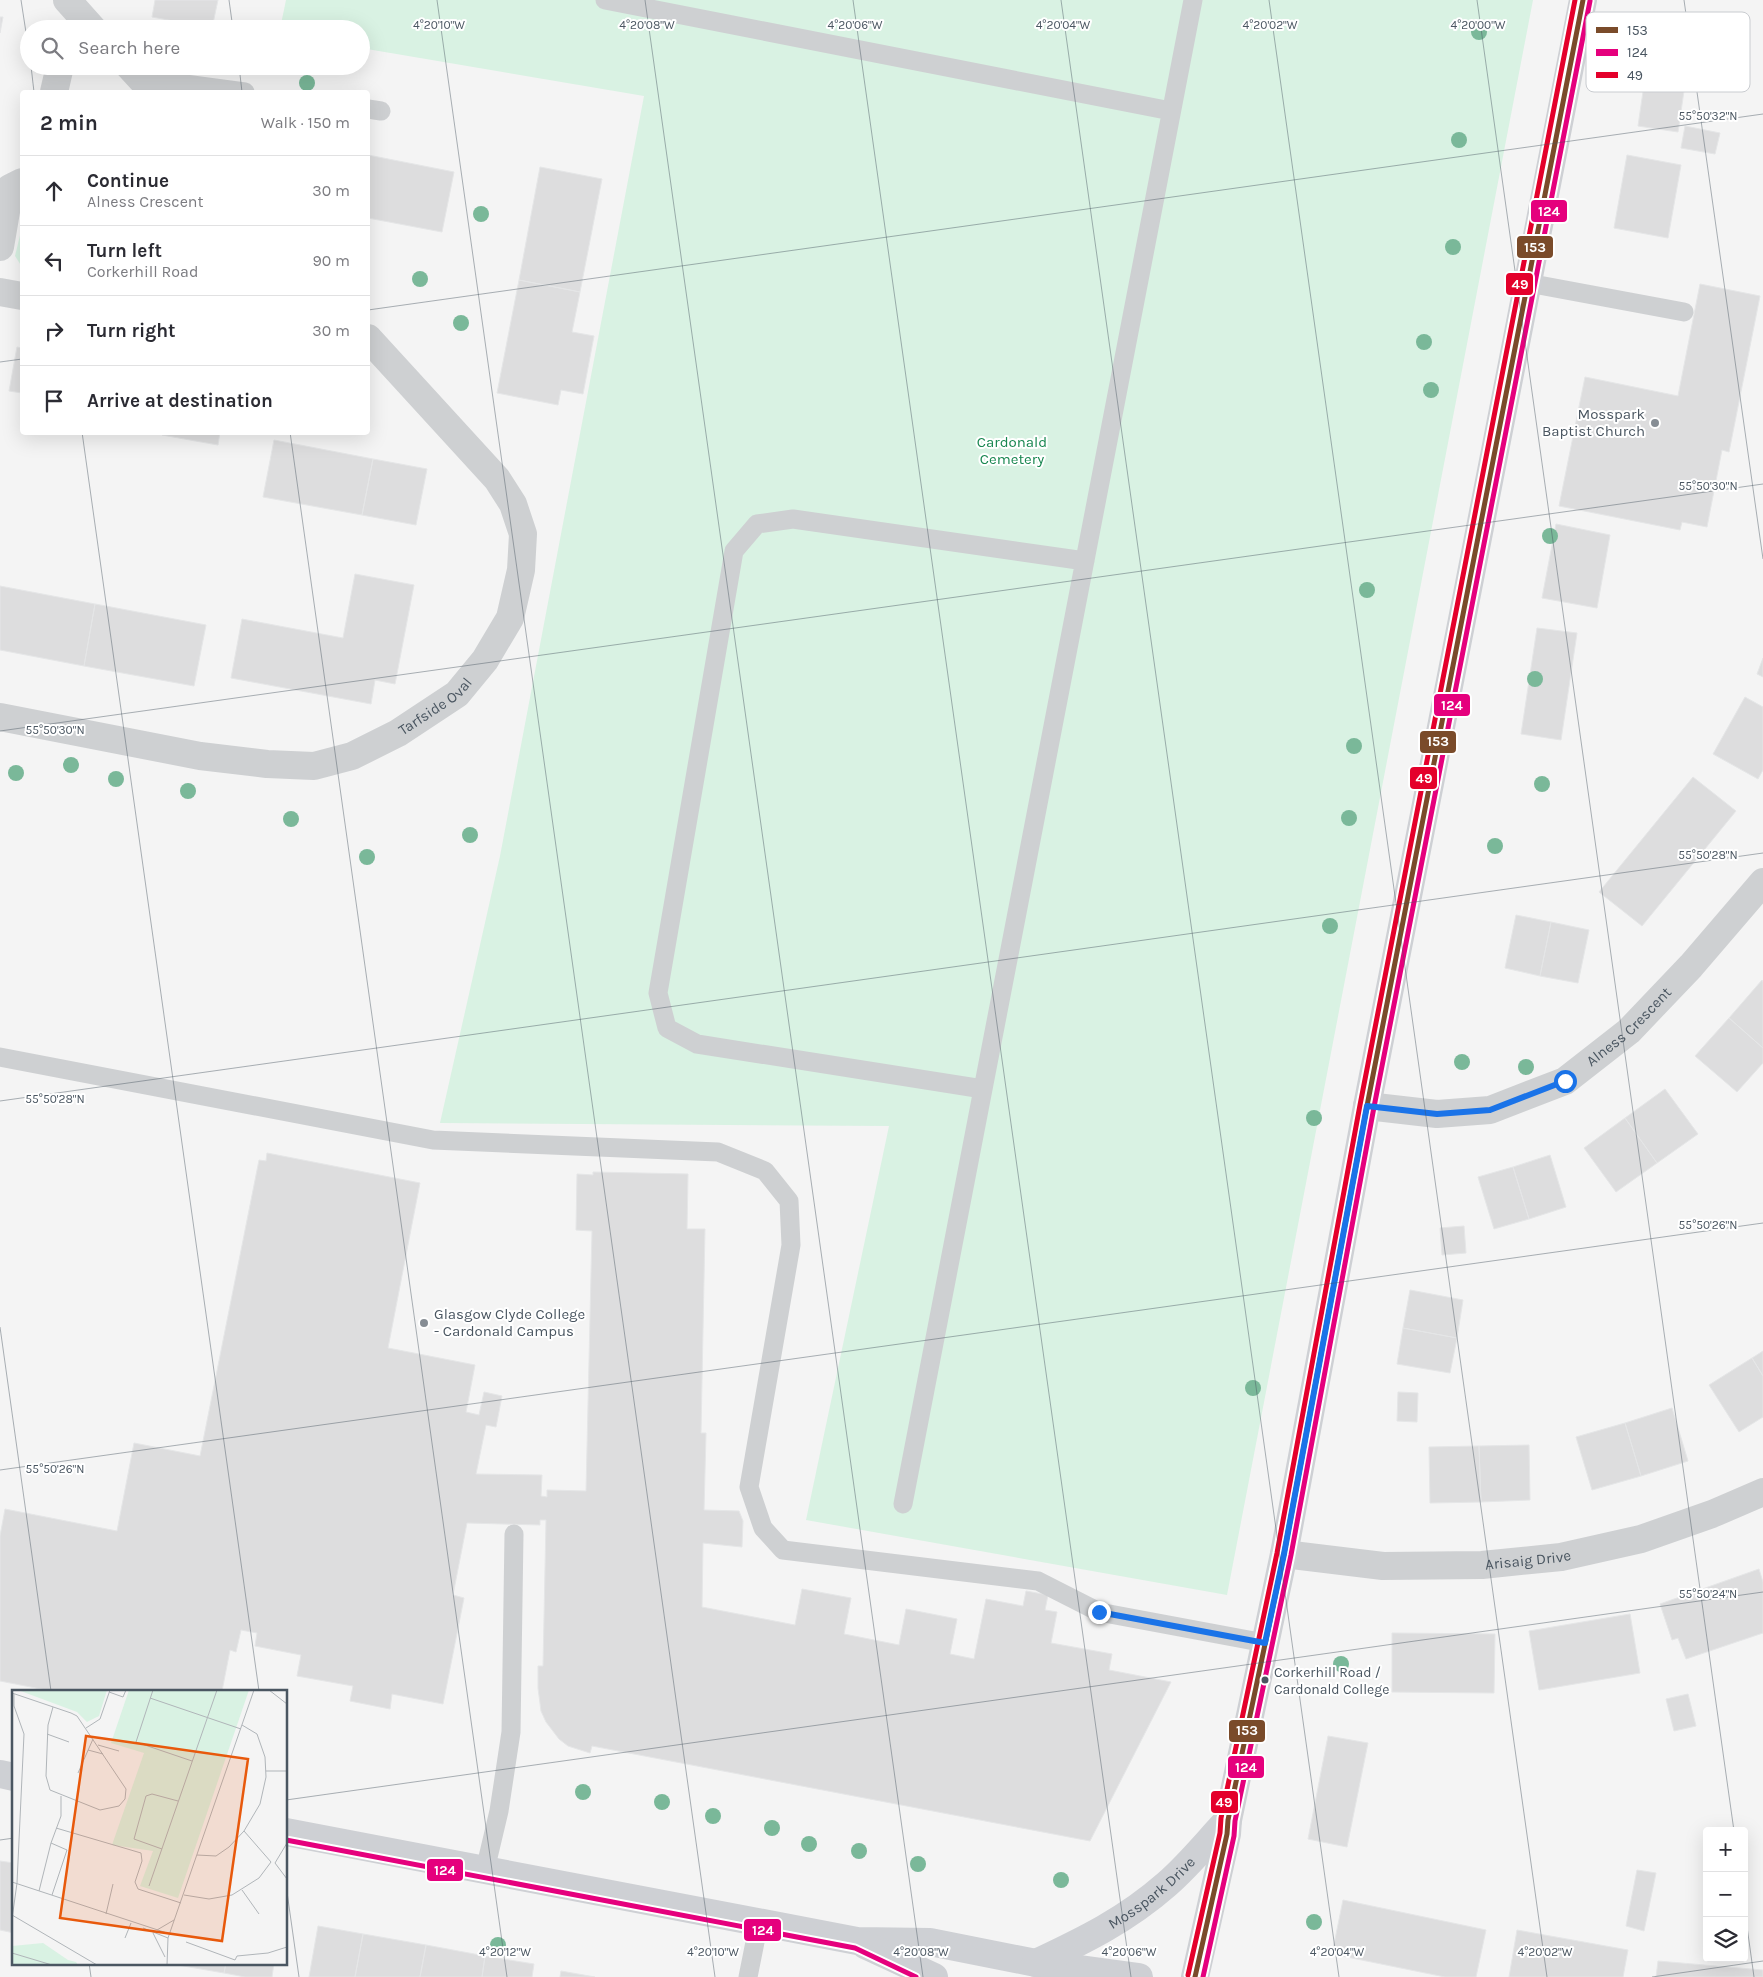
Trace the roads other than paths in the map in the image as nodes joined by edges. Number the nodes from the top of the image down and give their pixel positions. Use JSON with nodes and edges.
{"nodes":[{"id":1,"x":67,"y":0,"type":"edge"},
{"id":2,"x":604,"y":0,"type":"edge"},
{"id":3,"x":1194,"y":0,"type":"edge"},
{"id":4,"x":1583,"y":0,"type":"edge"},
{"id":5,"x":82,"y":20,"type":"edge"},
{"id":6,"x":58,"y":75,"type":"edge"},
{"id":7,"x":141,"y":79,"type":"edge"},
{"id":8,"x":54,"y":90,"type":"edge"},
{"id":9,"x":229,"y":90,"type":"edge"},
{"id":10,"x":1171,"y":111,"type":"junction"},
{"id":11,"x":20,"y":183,"type":"edge"},
{"id":12,"x":0,"y":247,"type":"edge"},
{"id":13,"x":1528,"y":283,"type":"junction"},
{"id":14,"x":0,"y":292,"type":"edge"},
{"id":15,"x":20,"y":296,"type":"edge"},
{"id":16,"x":1684,"y":312,"type":"dead end"},
{"id":17,"x":370,"y":340,"type":"edge"},
{"id":18,"x":1085,"y":561,"type":"junction"},
{"id":19,"x":0,"y":717,"type":"edge"},
{"id":20,"x":1763,"y":882,"type":"edge"},
{"id":21,"x":0,"y":1057,"type":"edge"},
{"id":22,"x":983,"y":1088,"type":"junction"},
{"id":23,"x":1367,"y":1106,"type":"junction"},
{"id":24,"x":1763,"y":1492,"type":"edge"},
{"id":25,"x":903,"y":1504,"type":"dead end"},
{"id":26,"x":514,"y":1534,"type":"dead end"},
{"id":27,"x":1284,"y":1554,"type":"junction"},
{"id":28,"x":1265,"y":1643,"type":"junction"},
{"id":29,"x":1228,"y":1820,"type":"junction"},
{"id":30,"x":288,"y":1832,"type":"edge"},
{"id":31,"x":485,"y":1870,"type":"junction"},
{"id":32,"x":759,"y":1922,"type":"junction"},
{"id":33,"x":857,"y":1941,"type":"junction"},
{"id":34,"x":1036,"y":1963,"type":"junction"},
{"id":35,"x":748,"y":1977,"type":"edge"},
{"id":36,"x":934,"y":1977,"type":"edge"},
{"id":37,"x":1139,"y":1977,"type":"edge"},
{"id":38,"x":1195,"y":1977,"type":"edge"}],
"edges":[{"from":1,"to":5,"type":"street"},
{"from":2,"to":10,"type":"lane"},
{"from":3,"to":10,"type":"lane"},
{"from":4,"to":13,"type":"street"},
{"from":6,"to":8,"type":"street"},
{"from":7,"to":9,"type":"lane"},
{"from":10,"to":18,"type":"lane"},
{"from":11,"to":12,"type":"street"},
{"from":13,"to":16,"type":"lane"},
{"from":13,"to":23,"type":"street"},
{"from":14,"to":15,"type":"street"},
{"from":17,"to":19,"type":"street","name":"Tarfside Oval"},
{"from":18,"to":22,"type":"lane"},
{"from":18,"to":22,"type":"lane"},
{"from":20,"to":23,"type":"street","name":"Alness Crescent"},
{"from":21,"to":28,"type":"lane"},
{"from":22,"to":25,"type":"lane"},
{"from":23,"to":27,"type":"street"},
{"from":24,"to":27,"type":"street","name":"Arisaig Drive"},
{"from":26,"to":31,"type":"lane"},
{"from":27,"to":28,"type":"street"},
{"from":28,"to":29,"type":"street"},
{"from":29,"to":34,"type":"street","name":"Mosspark Drive"},
{"from":29,"to":38,"type":"street"},
{"from":30,"to":31,"type":"street"},
{"from":31,"to":32,"type":"street"},
{"from":32,"to":33,"type":"street"},
{"from":32,"to":35,"type":"lane"},
{"from":33,"to":34,"type":"street"},
{"from":33,"to":36,"type":"street"},
{"from":34,"to":37,"type":"street"}]}
